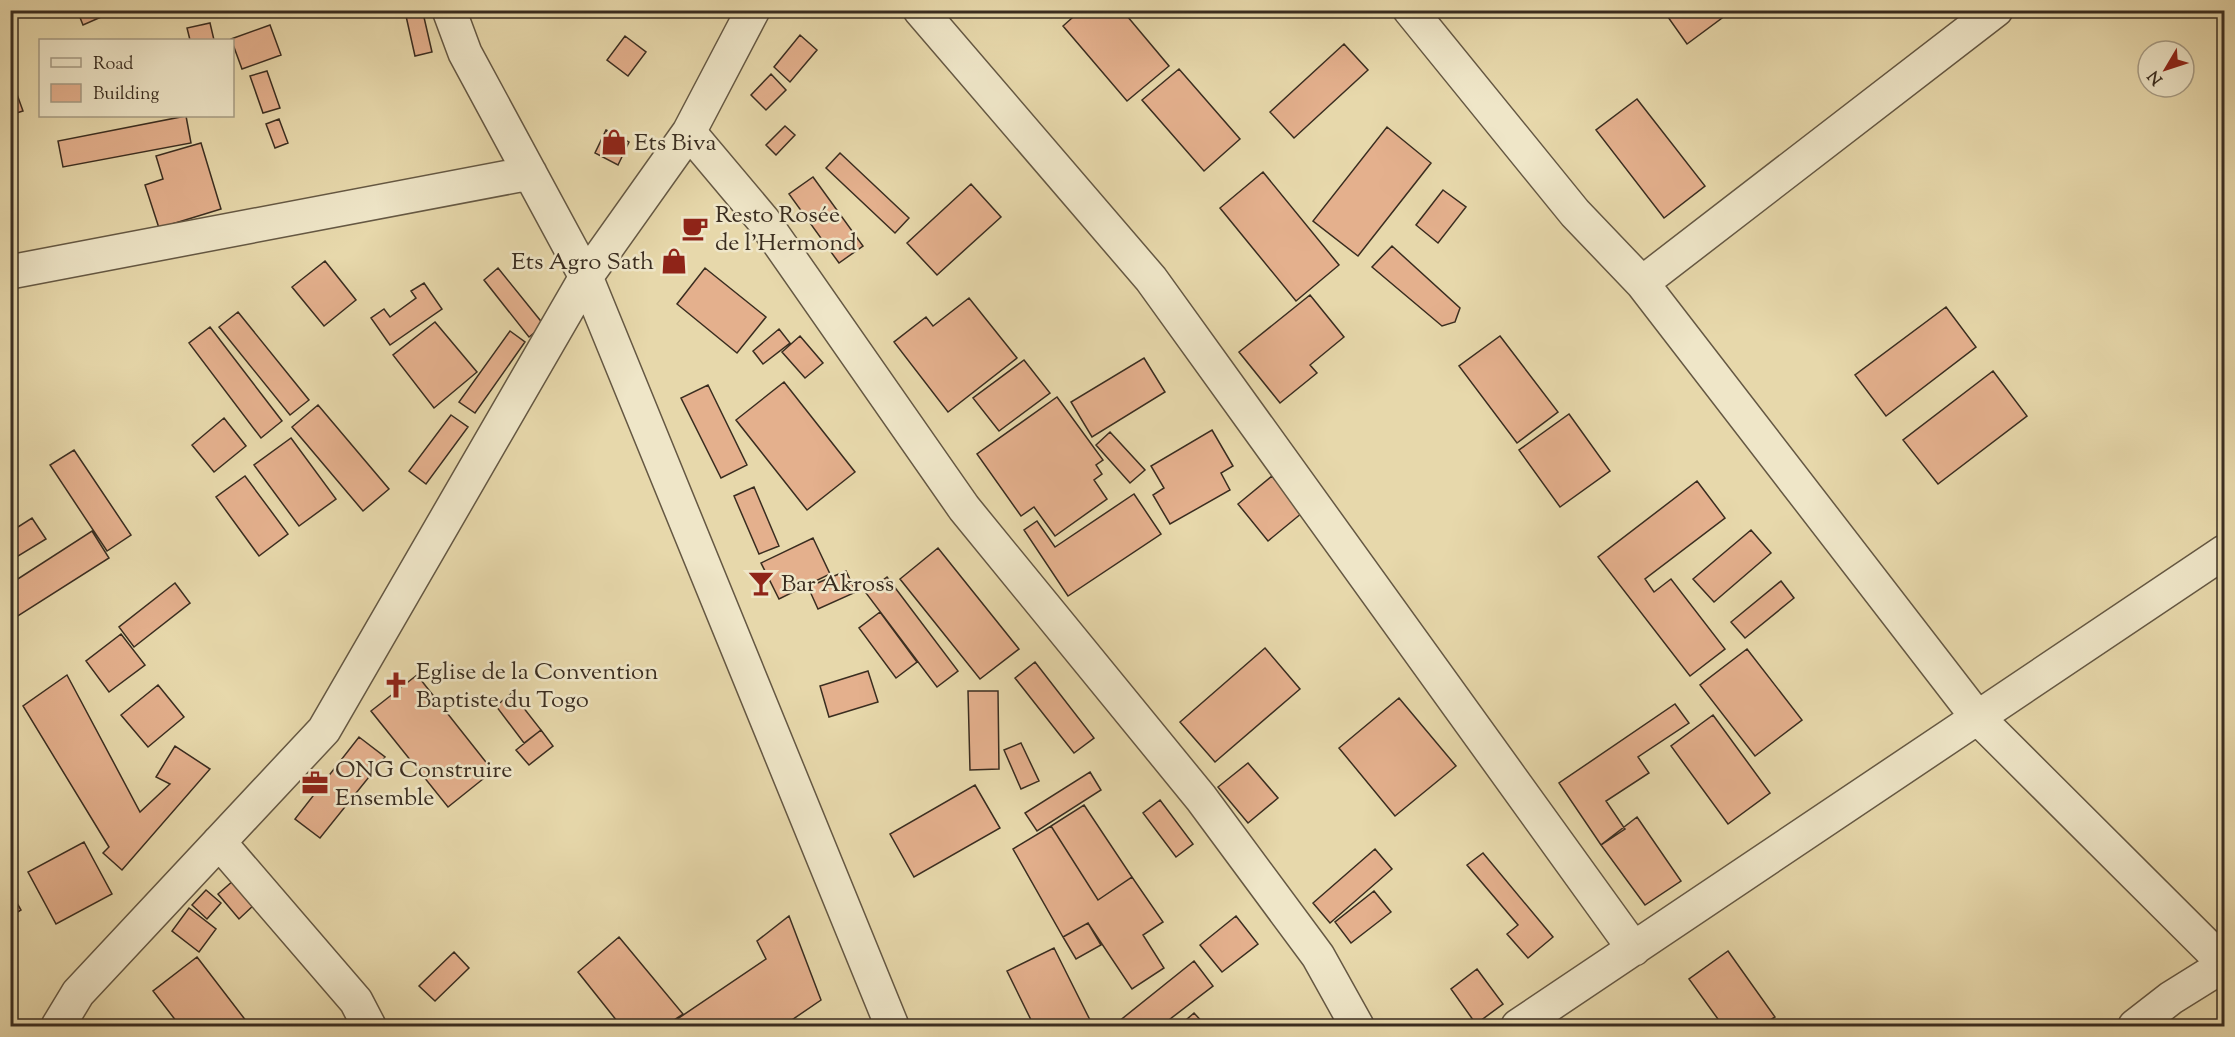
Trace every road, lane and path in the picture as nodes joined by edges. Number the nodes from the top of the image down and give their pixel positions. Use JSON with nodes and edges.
{"nodes":[{"id":1,"x":449,"y":10,"type":"edge"},
{"id":2,"x":753,"y":10,"type":"edge"},
{"id":3,"x":920,"y":10,"type":"edge"},
{"id":4,"x":1410,"y":10,"type":"edge"},
{"id":5,"x":1996,"y":10,"type":"edge"},
{"id":6,"x":689,"y":132,"type":"junction"},
{"id":7,"x":530,"y":173,"type":"junction"},
{"id":8,"x":10,"y":272,"type":"edge"},
{"id":9,"x":586,"y":277,"type":"junction"},
{"id":10,"x":1642,"y":283,"type":"junction"},
{"id":11,"x":2224,"y":552,"type":"edge"},
{"id":12,"x":1977,"y":717,"type":"junction"},
{"id":13,"x":219,"y":842,"type":"junction"},
{"id":14,"x":1634,"y":949,"type":"junction"},
{"id":15,"x":2224,"y":964,"type":"edge"},
{"id":16,"x":58,"y":1026,"type":"edge"},
{"id":17,"x":369,"y":1026,"type":"edge"},
{"id":18,"x":892,"y":1026,"type":"edge"},
{"id":19,"x":1357,"y":1026,"type":"edge"},
{"id":20,"x":1518,"y":1026,"type":"edge"},
{"id":21,"x":2135,"y":1026,"type":"edge"}],
"edges":[{"from":1,"to":7,"type":"street"},
{"from":2,"to":6,"type":"street"},
{"from":3,"to":14,"type":"street"},
{"from":4,"to":10,"type":"street"},
{"from":5,"to":10,"type":"street"},
{"from":6,"to":9,"type":"street"},
{"from":6,"to":19,"type":"street"},
{"from":7,"to":8,"type":"street"},
{"from":7,"to":9,"type":"street"},
{"from":9,"to":13,"type":"street"},
{"from":9,"to":18,"type":"street"},
{"from":10,"to":12,"type":"street"},
{"from":11,"to":12,"type":"street"},
{"from":12,"to":14,"type":"street"},
{"from":12,"to":15,"type":"street"},
{"from":13,"to":16,"type":"street"},
{"from":13,"to":17,"type":"street"},
{"from":14,"to":20,"type":"street"},
{"from":15,"to":21,"type":"street"}]}
